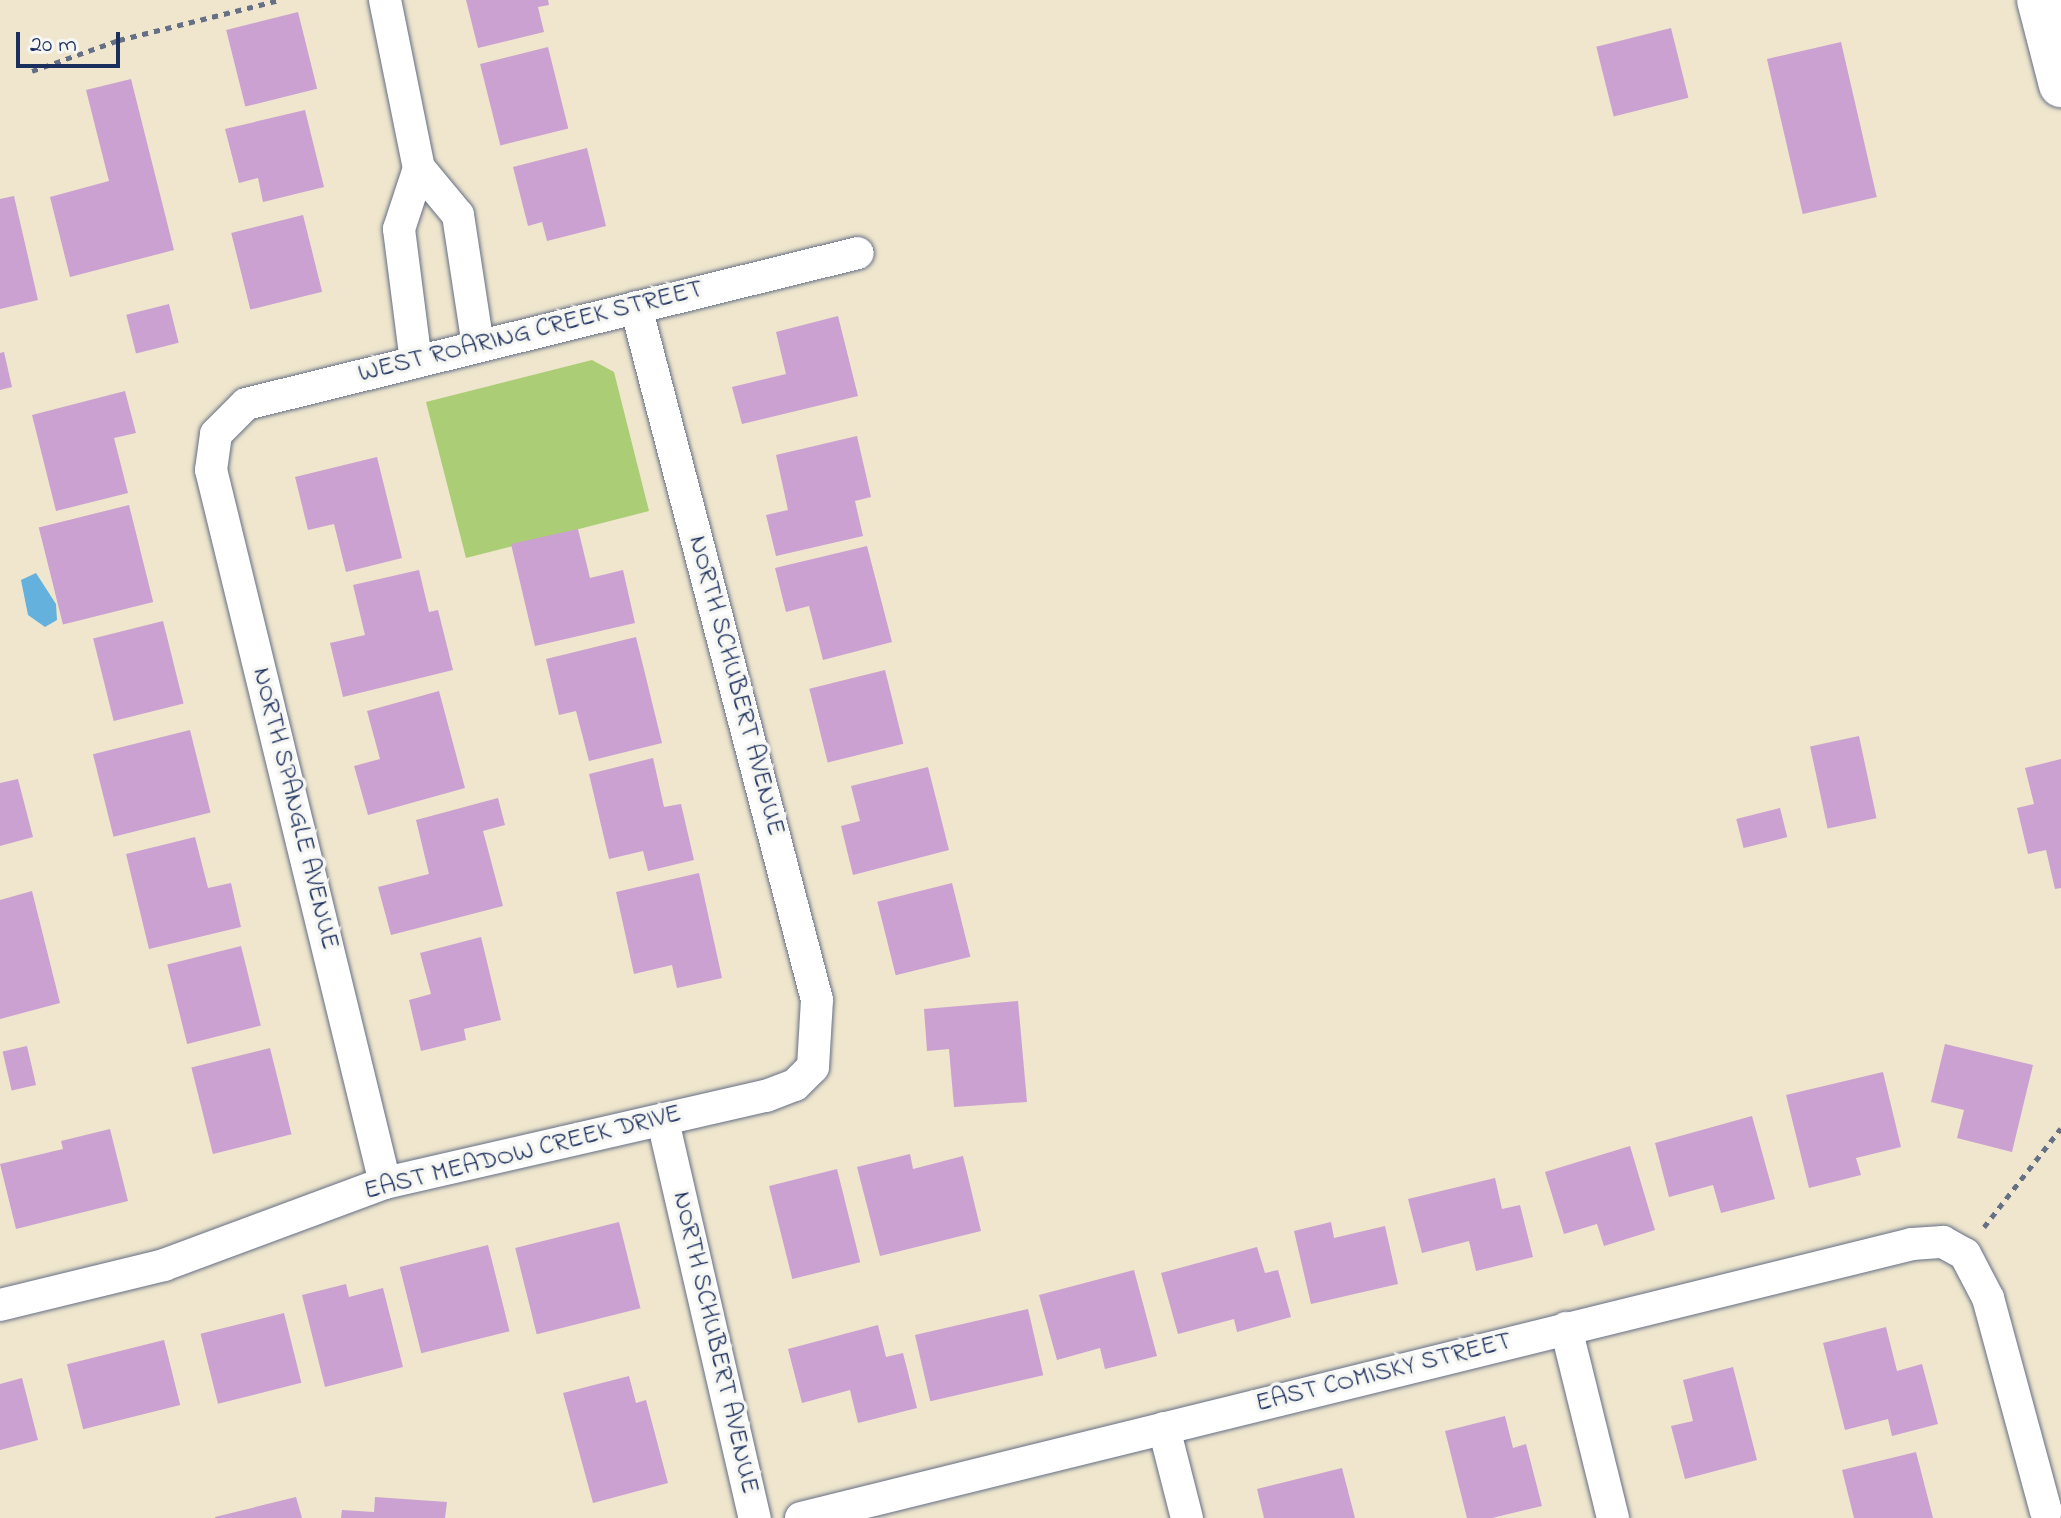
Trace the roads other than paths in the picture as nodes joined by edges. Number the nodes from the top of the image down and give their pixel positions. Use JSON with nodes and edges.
{"nodes":[{"id":1,"x":385,"y":0,"type":"edge"},
{"id":2,"x":2039,"y":0,"type":"edge"},
{"id":3,"x":2061,"y":85,"type":"edge"},
{"id":4,"x":419,"y":168,"type":"junction"},
{"id":5,"x":858,"y":253,"type":"dead end"},
{"id":6,"x":636,"y":307,"type":"junction"},
{"id":7,"x":478,"y":346,"type":"junction"},
{"id":8,"x":416,"y":362,"type":"junction"},
{"id":9,"x":216,"y":434,"type":"joint"},
{"id":10,"x":813,"y":1067,"type":"joint"},
{"id":11,"x":663,"y":1121,"type":"junction"},
{"id":12,"x":385,"y":1183,"type":"junction"},
{"id":13,"x":0,"y":1305,"type":"edge"},
{"id":14,"x":1566,"y":1328,"type":"junction"},
{"id":15,"x":1164,"y":1428,"type":"junction"},
{"id":16,"x":2046,"y":1511,"type":"dead end"},
{"id":17,"x":755,"y":1518,"type":"edge"},
{"id":18,"x":801,"y":1518,"type":"edge"},
{"id":19,"x":1187,"y":1518,"type":"edge"},
{"id":20,"x":1613,"y":1518,"type":"edge"}],
"edges":[{"from":1,"to":4,"type":"street"},
{"from":2,"to":3,"type":"main road"},
{"from":4,"to":7,"type":"street"},
{"from":4,"to":8,"type":"street"},
{"from":5,"to":6,"type":"street","name":"WEST ROARING CREEK STREET"},
{"from":6,"to":7,"type":"street","name":"WEST ROARING CREEK STREET"},
{"from":6,"to":10,"type":"street","name":"NORTH SCHUBERT AVENUE"},
{"from":7,"to":8,"type":"street","name":"WEST ROARING CREEK STREET"},
{"from":8,"to":9,"type":"street","name":"WEST ROARING CREEK STREET"},
{"from":9,"to":12,"type":"street","name":"NORTH SPANGLE AVENUE"},
{"from":10,"to":11,"type":"street","name":"EAST MEADOW CREEK DRIVE"},
{"from":11,"to":12,"type":"street","name":"EAST MEADOW CREEK DRIVE"},
{"from":11,"to":17,"type":"street","name":"NORTH SCHUBERT AVENUE"},
{"from":12,"to":13,"type":"street","name":"EAST MEADOW CREEK DRIVE"},
{"from":14,"to":15,"type":"street","name":"EAST COMISKY STREET"},
{"from":14,"to":16,"type":"street","name":"EAST COMISKY STREET"},
{"from":14,"to":20,"type":"street"},
{"from":15,"to":18,"type":"street","name":"EAST COMISKY STREET"},
{"from":15,"to":19,"type":"street"}]}
